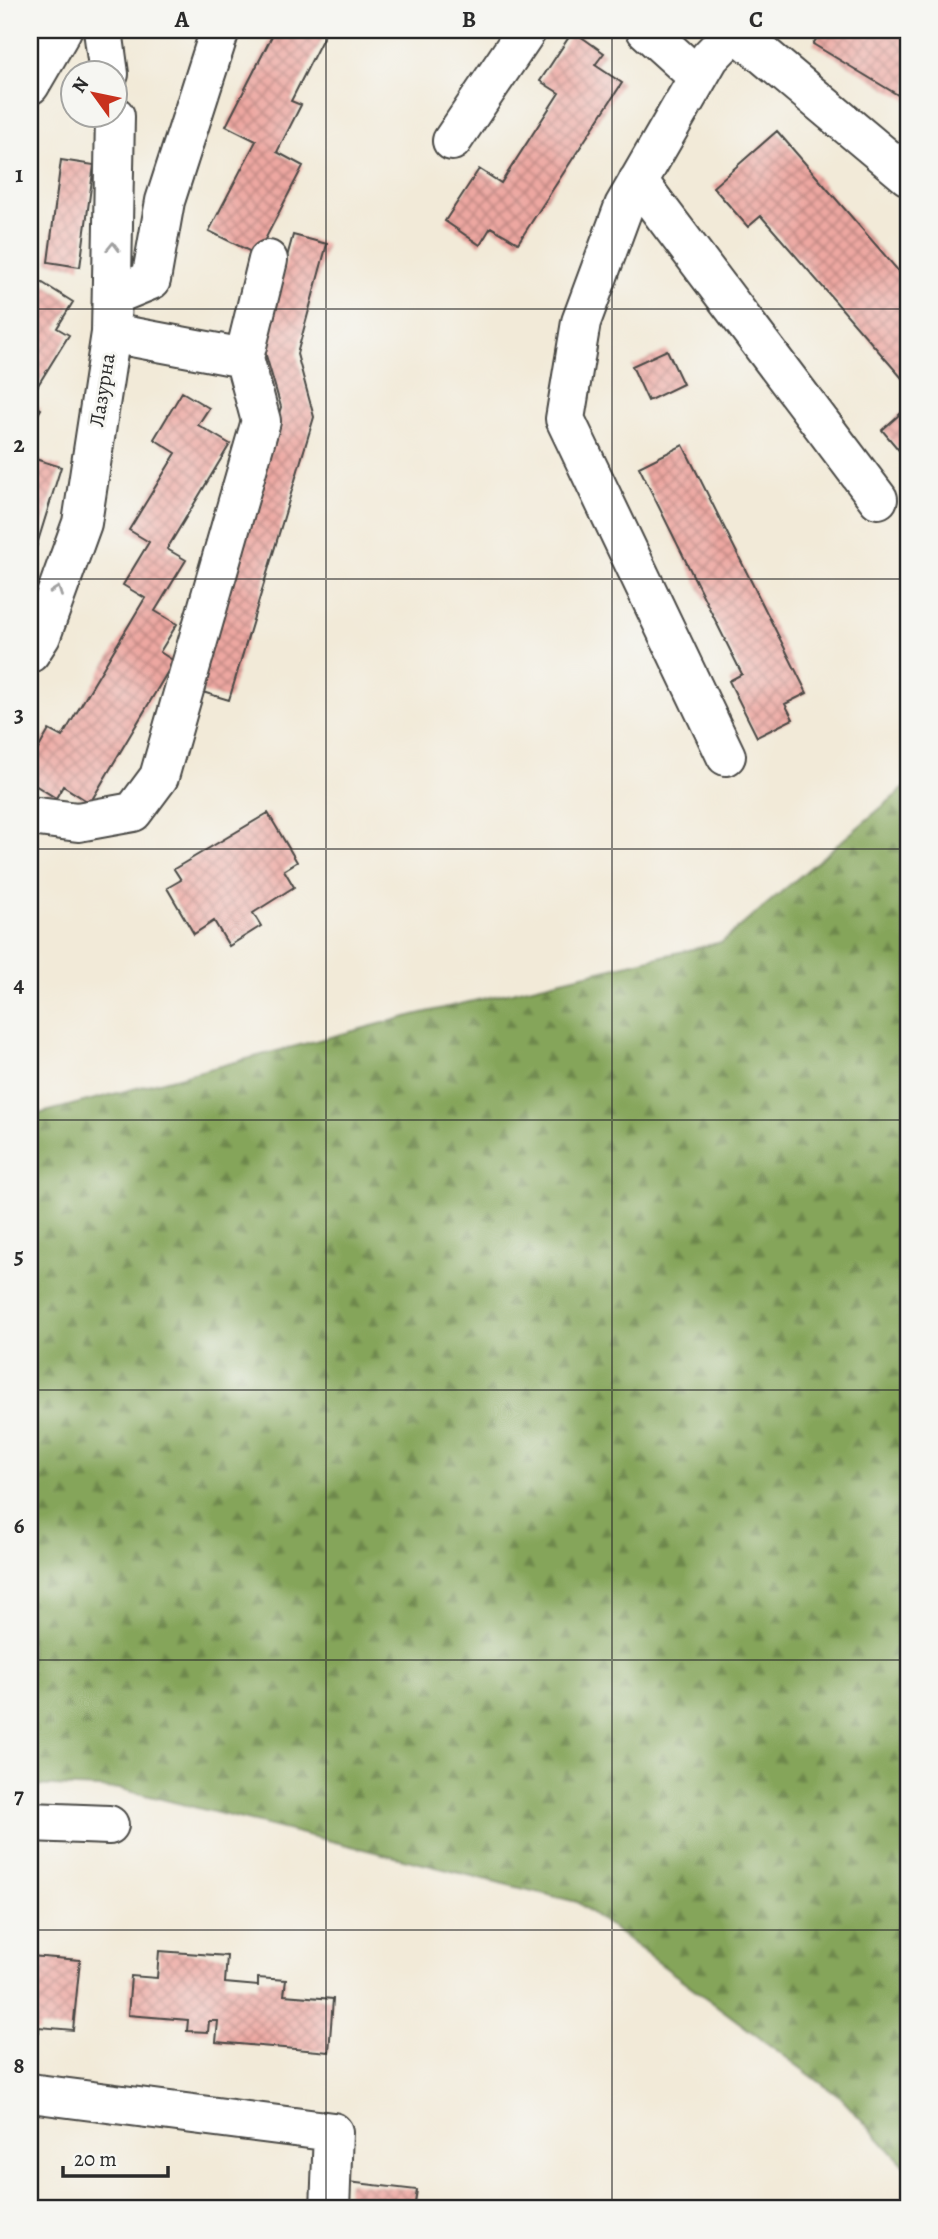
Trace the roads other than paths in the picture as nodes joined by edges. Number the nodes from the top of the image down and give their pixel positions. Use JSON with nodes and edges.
{"nodes":[{"id":1,"x":103,"y":30,"type":"edge"},
{"id":2,"x":220,"y":30,"type":"edge"},
{"id":3,"x":527,"y":30,"type":"edge"},
{"id":4,"x":646,"y":30,"type":"edge"},
{"id":5,"x":736,"y":30,"type":"edge"},
{"id":6,"x":56,"y":32,"type":"edge"},
{"id":7,"x":107,"y":60,"type":"edge"},
{"id":8,"x":698,"y":77,"type":"junction"},
{"id":9,"x":30,"y":85,"type":"edge"},
{"id":10,"x":115,"y":130,"type":"edge"},
{"id":11,"x":452,"y":141,"type":"dead end"},
{"id":12,"x":908,"y":176,"type":"edge"},
{"id":13,"x":638,"y":181,"type":"junction"},
{"id":14,"x":268,"y":260,"type":"dead end"},
{"id":15,"x":111,"y":314,"type":"junction"},
{"id":16,"x":244,"y":358,"type":"junction"},
{"id":17,"x":878,"y":499,"type":"dead end"},
{"id":18,"x":30,"y":653,"type":"edge"},
{"id":19,"x":726,"y":756,"type":"dead end"},
{"id":20,"x":30,"y":816,"type":"edge"},
{"id":21,"x":30,"y":1822,"type":"edge"},
{"id":22,"x":110,"y":1825,"type":"dead end"},
{"id":23,"x":30,"y":2093,"type":"edge"},
{"id":24,"x":330,"y":2209,"type":"edge"}],
"edges":[{"from":1,"to":7,"type":"street"},
{"from":2,"to":15,"type":"street"},
{"from":3,"to":11,"type":"street"},
{"from":4,"to":8,"type":"street"},
{"from":5,"to":8,"type":"street"},
{"from":5,"to":12,"type":"street"},
{"from":6,"to":9,"type":"street"},
{"from":8,"to":13,"type":"street"},
{"from":15,"to":10,"type":"street","name":"Лазурна","one_way":true},
{"from":13,"to":17,"type":"street"},
{"from":13,"to":19,"type":"street"},
{"from":14,"to":16,"type":"street"},
{"from":15,"to":16,"type":"street"},
{"from":18,"to":15,"type":"street","name":"Лазурна","one_way":true},
{"from":16,"to":20,"type":"street"},
{"from":21,"to":22,"type":"street"},
{"from":23,"to":24,"type":"street"}]}
